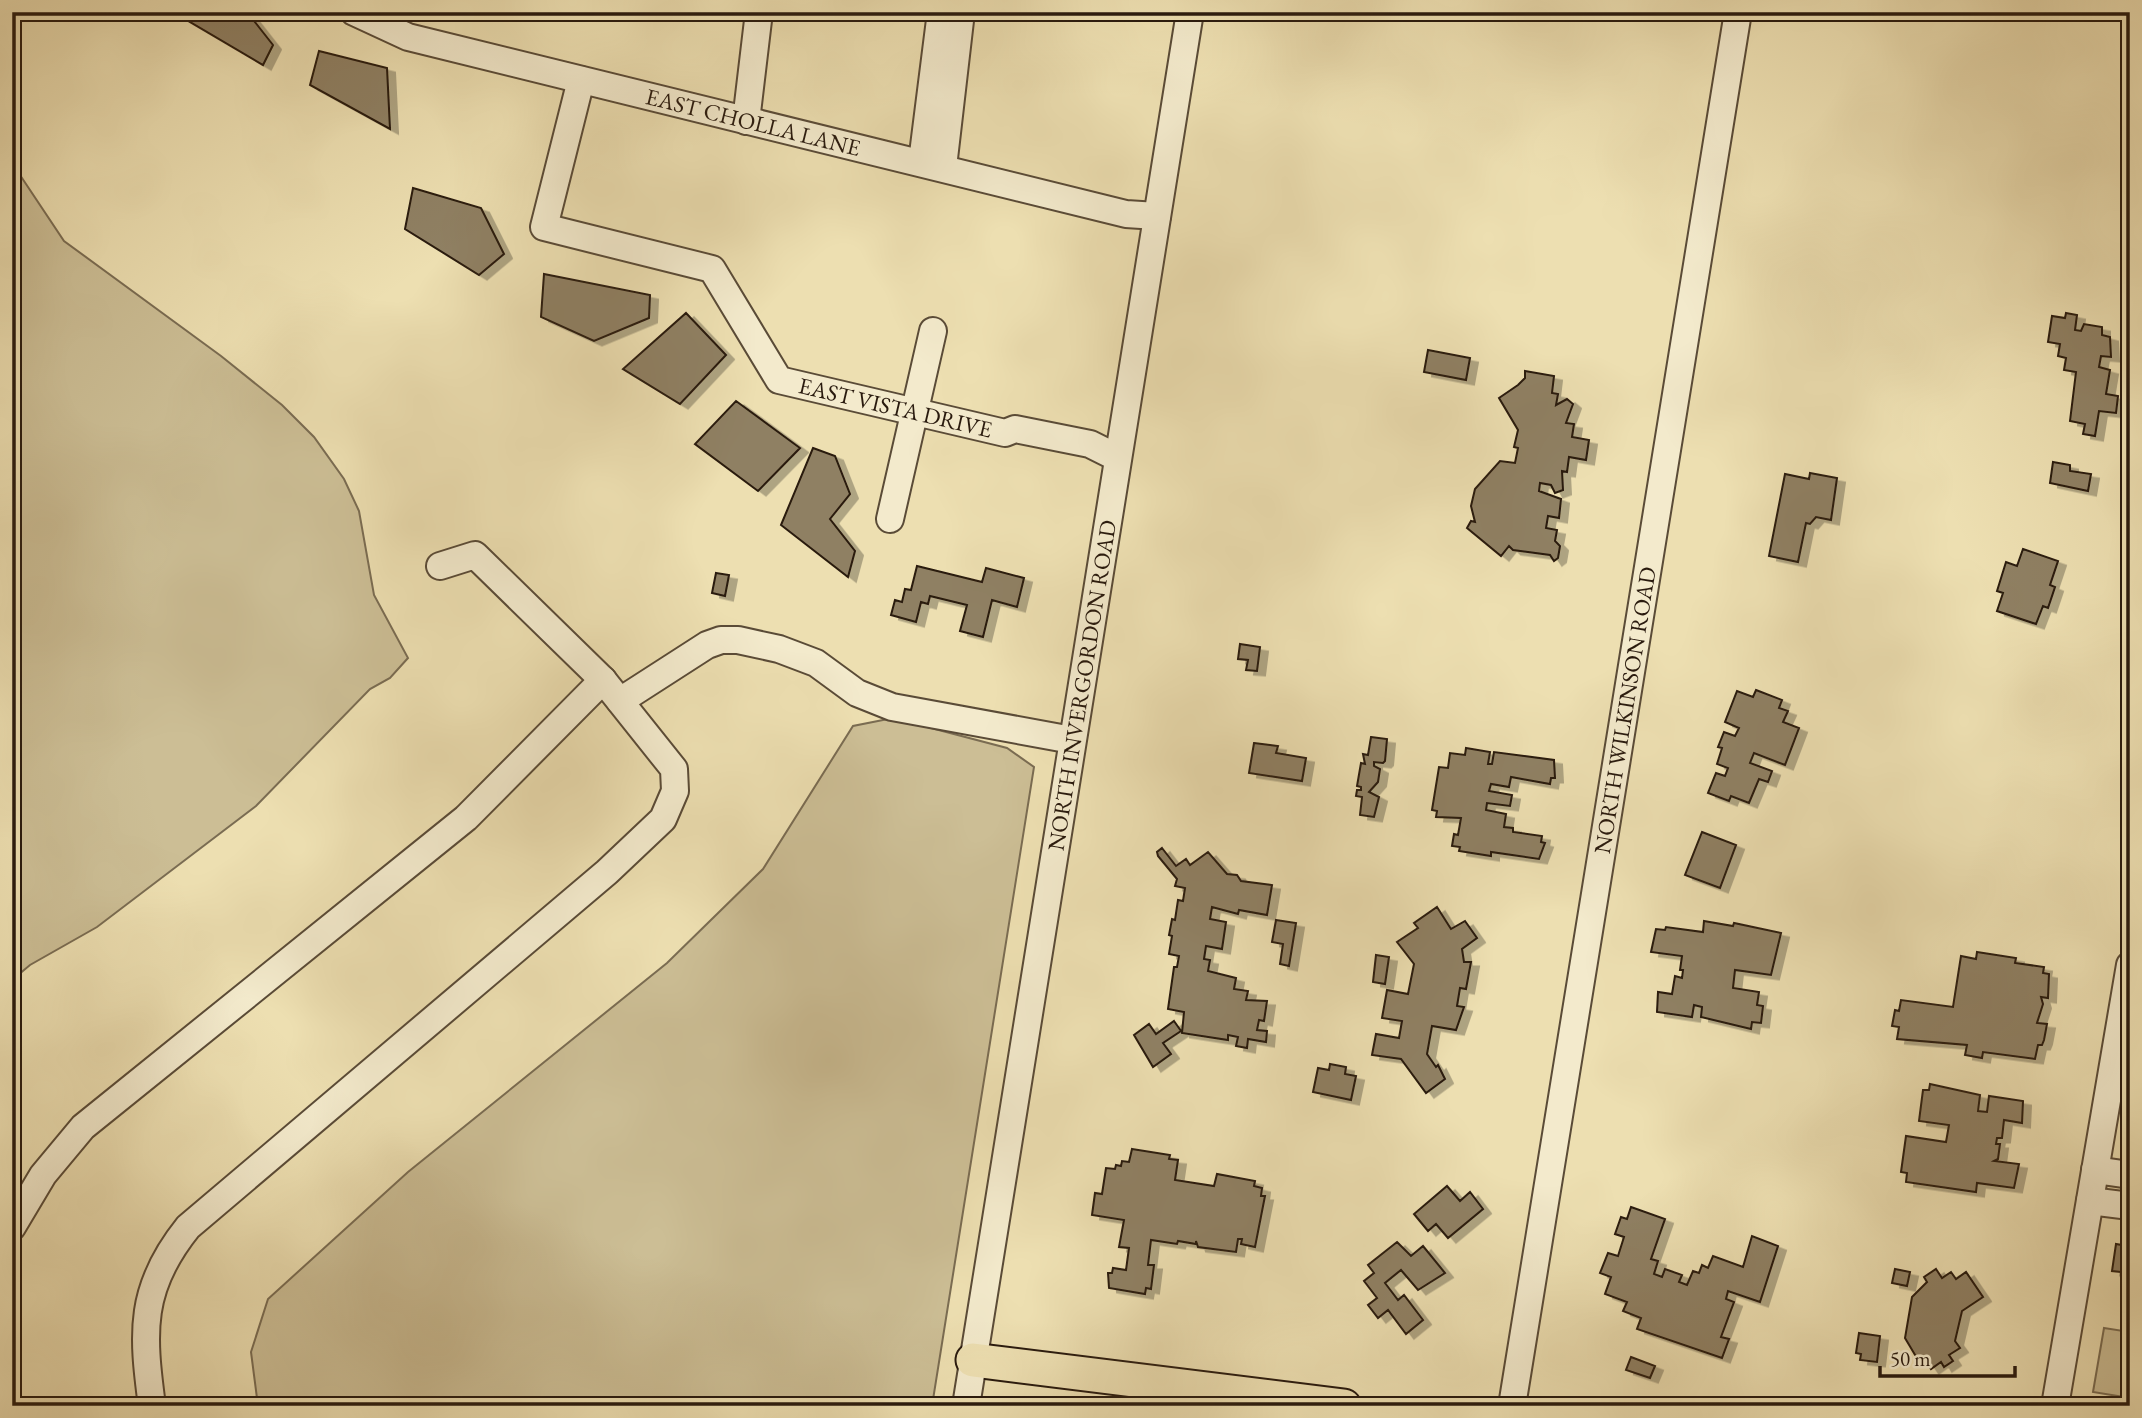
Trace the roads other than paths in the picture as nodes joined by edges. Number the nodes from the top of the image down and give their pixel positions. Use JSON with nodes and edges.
{"nodes":[{"id":1,"x":354,"y":12,"type":"edge"},
{"id":2,"x":759,"y":12,"type":"edge"},
{"id":3,"x":941,"y":12,"type":"edge"},
{"id":4,"x":961,"y":12,"type":"edge"},
{"id":5,"x":1190,"y":12,"type":"edge"},
{"id":6,"x":1738,"y":12,"type":"edge"},
{"id":7,"x":581,"y":80,"type":"junction"},
{"id":8,"x":746,"y":121,"type":"junction"},
{"id":9,"x":933,"y":165,"type":"junction"},
{"id":10,"x":1157,"y":216,"type":"junction"},
{"id":11,"x":933,"y":331,"type":"dead end"},
{"id":12,"x":914,"y":412,"type":"junction"},
{"id":13,"x":1116,"y":457,"type":"junction"},
{"id":14,"x":890,"y":519,"type":"dead end"},
{"id":15,"x":440,"y":566,"type":"dead end"},
{"id":16,"x":603,"y":680,"type":"junction"},
{"id":17,"x":620,"y":701,"type":"junction"},
{"id":18,"x":1072,"y":740,"type":"junction"},
{"id":19,"x":2130,"y":965,"type":"edge"},
{"id":20,"x":2095,"y":1170,"type":"junction"},
{"id":21,"x":2130,"y":1175,"type":"edge"},
{"id":22,"x":2090,"y":1201,"type":"junction"},
{"id":23,"x":2130,"y":1206,"type":"edge"},
{"id":24,"x":12,"y":1227,"type":"edge"},
{"id":25,"x":973,"y":1360,"type":"junction"},
{"id":26,"x":152,"y":1406,"type":"edge"},
{"id":27,"x":966,"y":1406,"type":"edge"},
{"id":28,"x":1344,"y":1406,"type":"edge"},
{"id":29,"x":1512,"y":1406,"type":"edge"},
{"id":30,"x":2055,"y":1406,"type":"edge"}],
"edges":[{"from":1,"to":7,"type":"street","name":"EAST CHOLLA LANE"},
{"from":2,"to":8,"type":"street"},
{"from":3,"to":9,"type":"street"},
{"from":4,"to":9,"type":"street"},
{"from":5,"to":10,"type":"street","name":"NORTH INVERGORDON ROAD"},
{"from":6,"to":29,"type":"street","name":"NORTH WILKINSON ROAD"},
{"from":7,"to":8,"type":"street","name":"EAST CHOLLA LANE"},
{"from":7,"to":12,"type":"street","name":"EAST VISTA DRIVE"},
{"from":8,"to":9,"type":"street","name":"EAST CHOLLA LANE"},
{"from":9,"to":10,"type":"street","name":"EAST CHOLLA LANE"},
{"from":10,"to":13,"type":"street","name":"NORTH INVERGORDON ROAD"},
{"from":11,"to":12,"type":"street"},
{"from":12,"to":13,"type":"street","name":"EAST VISTA DRIVE"},
{"from":12,"to":14,"type":"street"},
{"from":13,"to":18,"type":"street","name":"NORTH INVERGORDON ROAD"},
{"from":15,"to":16,"type":"street"},
{"from":16,"to":17,"type":"street"},
{"from":16,"to":24,"type":"street"},
{"from":17,"to":18,"type":"street"},
{"from":17,"to":26,"type":"street"},
{"from":18,"to":25,"type":"street","name":"NORTH INVERGORDON ROAD"},
{"from":19,"to":20,"type":"street"},
{"from":20,"to":21,"type":"street"},
{"from":20,"to":22,"type":"street"},
{"from":22,"to":23,"type":"street"},
{"from":22,"to":30,"type":"street"},
{"from":25,"to":27,"type":"street","name":"NORTH INVERGORDON ROAD"},
{"from":25,"to":28,"type":"main road"}]}
